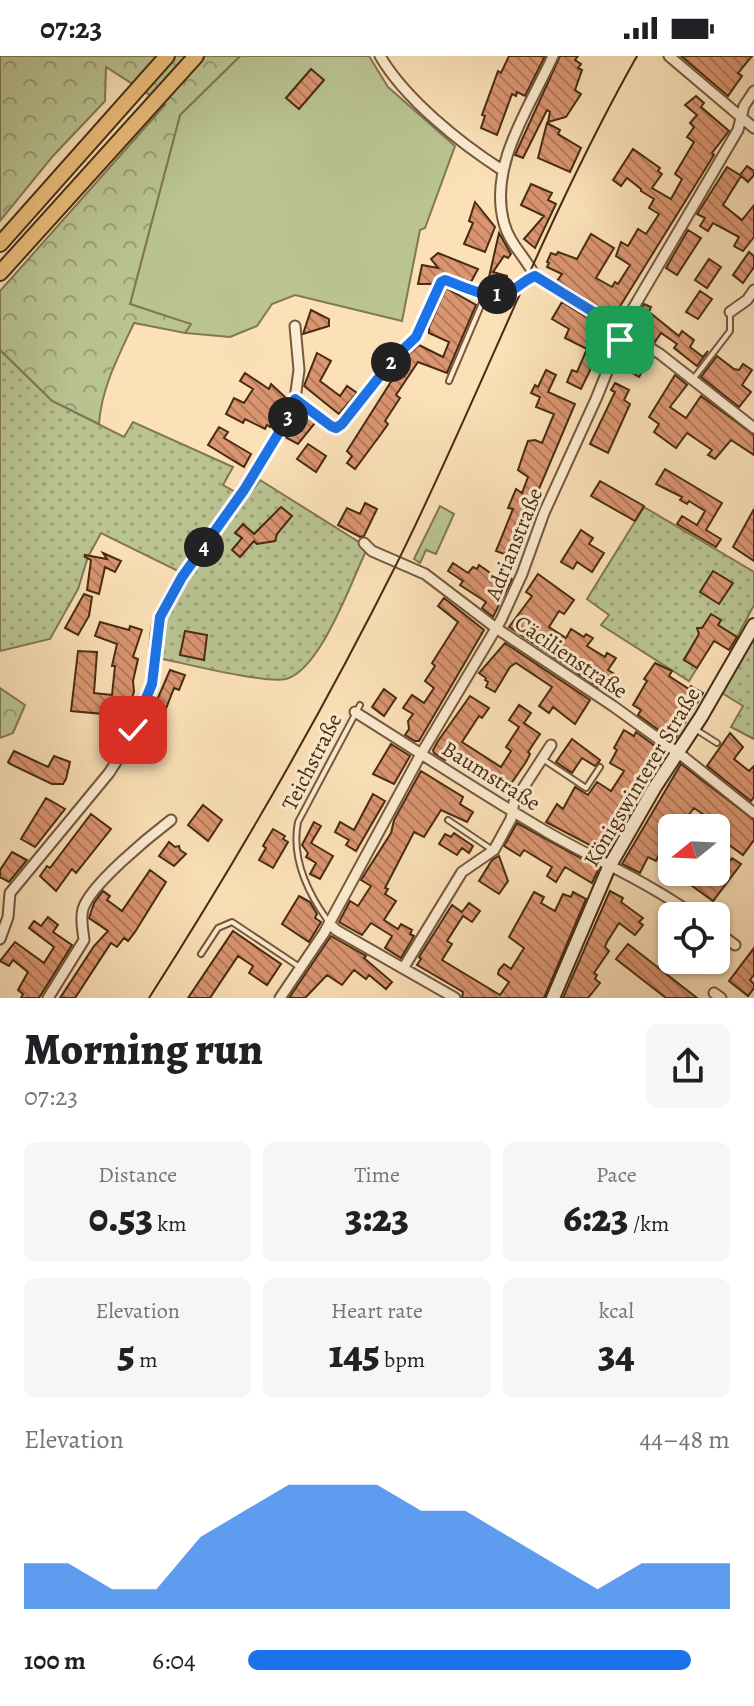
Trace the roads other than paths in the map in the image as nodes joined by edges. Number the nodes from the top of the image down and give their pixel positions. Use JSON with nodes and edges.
{"nodes":[{"id":1,"x":167,"y":56,"type":"edge"},
{"id":2,"x":196,"y":56,"type":"edge"},
{"id":3,"x":380,"y":56,"type":"edge"},
{"id":4,"x":553,"y":56,"type":"edge"},
{"id":5,"x":669,"y":56,"type":"edge"},
{"id":6,"x":754,"y":91,"type":"edge"},
{"id":7,"x":742,"y":118,"type":"junction"},
{"id":8,"x":754,"y":128,"type":"edge"},
{"id":9,"x":502,"y":170,"type":"junction"},
{"id":10,"x":0,"y":244,"type":"edge"},
{"id":11,"x":0,"y":273,"type":"edge"},
{"id":12,"x":535,"y":276,"type":"junction"},
{"id":13,"x":754,"y":290,"type":"edge"},
{"id":14,"x":486,"y":294,"type":"junction"},
{"id":15,"x":730,"y":312,"type":"joint"},
{"id":16,"x":295,"y":326,"type":"dead end"},
{"id":17,"x":621,"y":329,"type":"junction"},
{"id":18,"x":693,"y":380,"type":"junction"},
{"id":19,"x":449,"y":381,"type":"dead end"},
{"id":20,"x":295,"y":399,"type":"junction"},
{"id":21,"x":754,"y":428,"type":"edge"},
{"id":22,"x":364,"y":543,"type":"dead end"},
{"id":23,"x":754,"y":625,"type":"edge"},
{"id":24,"x":496,"y":628,"type":"junction"},
{"id":25,"x":358,"y":708,"type":"joint"},
{"id":26,"x":694,"y":728,"type":"junction"},
{"id":27,"x":717,"y":743,"type":"dead end"},
{"id":28,"x":551,"y":745,"type":"dead end"},
{"id":29,"x":677,"y":752,"type":"junction"},
{"id":30,"x":421,"y":754,"type":"junction"},
{"id":31,"x":542,"y":759,"type":"junction"},
{"id":32,"x":600,"y":767,"type":"dead end"},
{"id":33,"x":513,"y":812,"type":"junction"},
{"id":34,"x":754,"y":813,"type":"edge"},
{"id":35,"x":171,"y":820,"type":"dead end"},
{"id":36,"x":448,"y":820,"type":"dead end"},
{"id":37,"x":493,"y":851,"type":"junction"},
{"id":38,"x":609,"y":867,"type":"junction"},
{"id":39,"x":0,"y":888,"type":"edge"},
{"id":40,"x":10,"y":893,"type":"junction"},
{"id":41,"x":676,"y":902,"type":"edge"},
{"id":42,"x":329,"y":923,"type":"junction"},
{"id":43,"x":0,"y":939,"type":"edge"},
{"id":44,"x":730,"y":941,"type":"edge"},
{"id":45,"x":735,"y":945,"type":"dead end"},
{"id":46,"x":201,"y":954,"type":"dead end"},
{"id":47,"x":404,"y":967,"type":"junction"},
{"id":48,"x":300,"y":968,"type":"junction"},
{"id":49,"x":48,"y":998,"type":"edge"},
{"id":50,"x":280,"y":998,"type":"edge"},
{"id":51,"x":455,"y":998,"type":"edge"},
{"id":52,"x":553,"y":998,"type":"edge"}],
"edges":[{"from":1,"to":10,"type":"highway"},
{"from":2,"to":11,"type":"highway"},
{"from":3,"to":9,"type":"street"},
{"from":4,"to":9,"type":"street"},
{"from":5,"to":7,"type":"street"},
{"from":6,"to":7,"type":"street","name":"Adrianstraße"},
{"from":7,"to":8,"type":"street"},
{"from":7,"to":17,"type":"street","name":"Adrianstraße"},
{"from":9,"to":12,"type":"street"},
{"from":12,"to":14,"type":"street"},
{"from":12,"to":17,"type":"street"},
{"from":13,"to":15,"type":"street"},
{"from":14,"to":19,"type":"lane"},
{"from":14,"to":20,"type":"street"},
{"from":15,"to":18,"type":"lane"},
{"from":16,"to":20,"type":"street"},
{"from":17,"to":18,"type":"street"},
{"from":17,"to":24,"type":"street","name":"Adrianstraße"},
{"from":18,"to":21,"type":"street"},
{"from":20,"to":40,"type":"street"},
{"from":22,"to":24,"type":"street","name":"Cäcilienstraße"},
{"from":23,"to":26,"type":"main road","name":"Königswinterer Straße"},
{"from":24,"to":29,"type":"street","name":"Cäcilienstraße"},
{"from":24,"to":30,"type":"street","name":"Adrianstraße"},
{"from":25,"to":30,"type":"street","name":"Baumstraße"},
{"from":25,"to":42,"type":"lane","name":"Teichstraße"},
{"from":26,"to":27,"type":"lane"},
{"from":26,"to":29,"type":"main road","name":"Königswinterer Straße"},
{"from":28,"to":31,"type":"street"},
{"from":29,"to":34,"type":"street","name":"Cäcilienstraße"},
{"from":29,"to":38,"type":"main road","name":"Königswinterer Straße"},
{"from":30,"to":33,"type":"street","name":"Baumstraße"},
{"from":30,"to":42,"type":"street","name":"Adrianstraße"},
{"from":31,"to":32,"type":"lane"},
{"from":31,"to":33,"type":"street"},
{"from":33,"to":37,"type":"street"},
{"from":33,"to":38,"type":"street","name":"Baumstraße"},
{"from":35,"to":49,"type":"street"},
{"from":36,"to":37,"type":"lane"},
{"from":37,"to":47,"type":"street"},
{"from":38,"to":41,"type":"street","name":"Baumstraße"},
{"from":38,"to":52,"type":"main road","name":"Königswinterer Straße"},
{"from":39,"to":40,"type":"street"},
{"from":40,"to":43,"type":"street"},
{"from":42,"to":47,"type":"street"},
{"from":42,"to":48,"type":"street","name":"Adrianstraße"},
{"from":44,"to":45,"type":"street"},
{"from":46,"to":48,"type":"lane"},
{"from":47,"to":51,"type":"street"},
{"from":48,"to":50,"type":"street","name":"Adrianstraße"}]}
